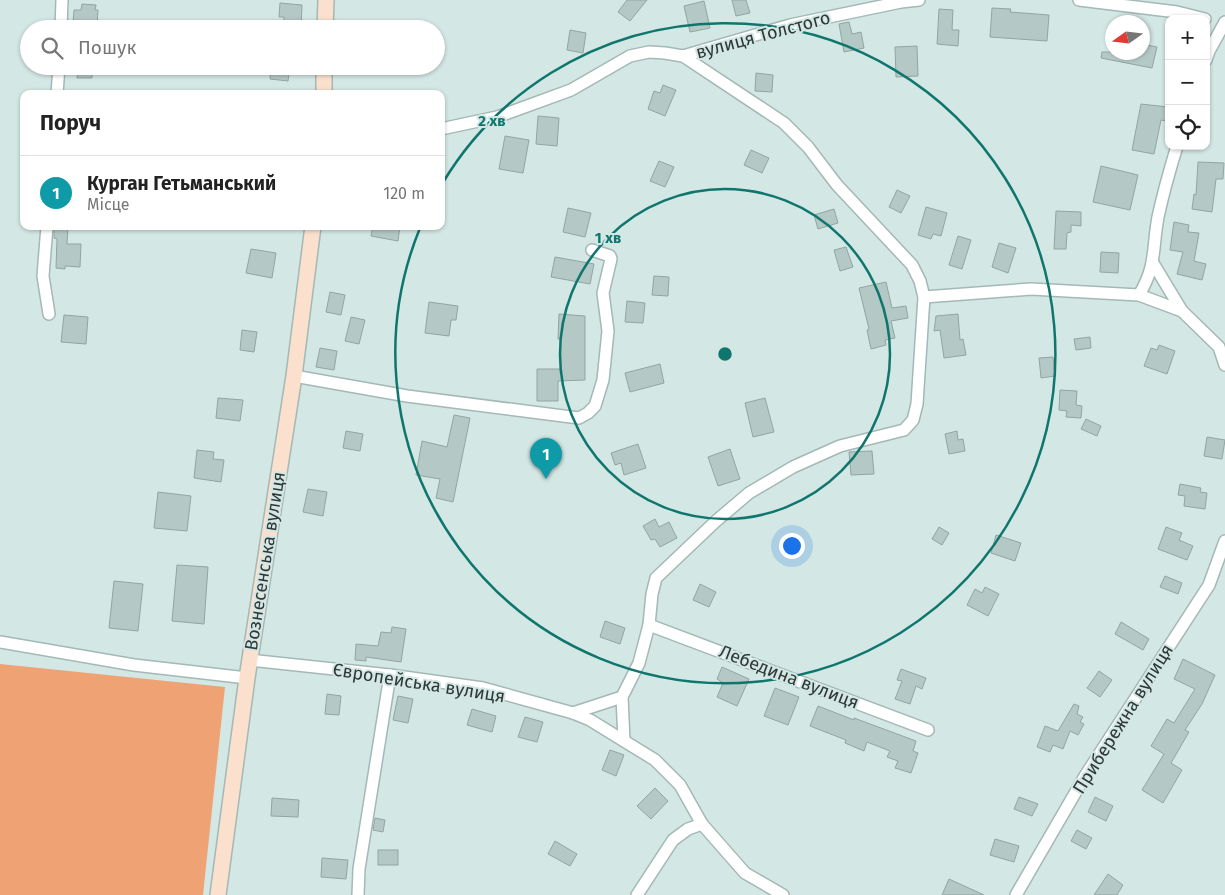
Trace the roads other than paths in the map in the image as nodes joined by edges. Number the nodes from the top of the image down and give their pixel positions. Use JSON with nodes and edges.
{"nodes":[{"id":1,"x":62,"y":0,"type":"edge"},
{"id":2,"x":326,"y":0,"type":"edge"},
{"id":3,"x":919,"y":0,"type":"edge"},
{"id":4,"x":1079,"y":0,"type":"edge"},
{"id":5,"x":1189,"y":15,"type":"edge"},
{"id":6,"x":61,"y":20,"type":"edge"},
{"id":7,"x":325,"y":20,"type":"edge"},
{"id":8,"x":1210,"y":20,"type":"edge"},
{"id":9,"x":1225,"y":23,"type":"edge"},
{"id":10,"x":1210,"y":49,"type":"edge"},
{"id":11,"x":683,"y":56,"type":"junction"},
{"id":12,"x":58,"y":75,"type":"edge"},
{"id":13,"x":324,"y":75,"type":"edge"},
{"id":14,"x":57,"y":90,"type":"edge"},
{"id":15,"x":324,"y":90,"type":"edge"},
{"id":16,"x":445,"y":129,"type":"edge"},
{"id":17,"x":1176,"y":150,"type":"edge"},
{"id":18,"x":47,"y":230,"type":"edge"},
{"id":19,"x":312,"y":230,"type":"edge"},
{"id":20,"x":592,"y":250,"type":"dead end"},
{"id":21,"x":1153,"y":263,"type":"junction"},
{"id":22,"x":1139,"y":295,"type":"junction"},
{"id":23,"x":924,"y":298,"type":"junction"},
{"id":24,"x":1182,"y":311,"type":"junction"},
{"id":25,"x":49,"y":314,"type":"dead end"},
{"id":26,"x":1225,"y":365,"type":"edge"},
{"id":27,"x":294,"y":376,"type":"junction"},
{"id":28,"x":1225,"y":542,"type":"edge"},
{"id":29,"x":649,"y":625,"type":"junction"},
{"id":30,"x":0,"y":642,"type":"edge"},
{"id":31,"x":250,"y":660,"type":"junction"},
{"id":32,"x":390,"y":676,"type":"junction"},
{"id":33,"x":247,"y":678,"type":"junction"},
{"id":34,"x":622,"y":697,"type":"junction"},
{"id":35,"x":573,"y":713,"type":"junction"},
{"id":36,"x":928,"y":730,"type":"dead end"},
{"id":37,"x":624,"y":741,"type":"junction"},
{"id":38,"x":702,"y":824,"type":"junction"},
{"id":39,"x":218,"y":895,"type":"edge"},
{"id":40,"x":358,"y":895,"type":"edge"},
{"id":41,"x":637,"y":895,"type":"edge"},
{"id":42,"x":783,"y":895,"type":"edge"},
{"id":43,"x":1016,"y":895,"type":"edge"}],
"edges":[{"from":1,"to":6,"type":"street"},
{"from":2,"to":7,"type":"main road"},
{"from":3,"to":11,"type":"street","name":"вулиця Толстого"},
{"from":4,"to":5,"type":"street"},
{"from":8,"to":9,"type":"street"},
{"from":9,"to":10,"type":"street"},
{"from":11,"to":16,"type":"street","name":"вулиця Толстого"},
{"from":11,"to":23,"type":"street"},
{"from":12,"to":14,"type":"street"},
{"from":13,"to":15,"type":"main road"},
{"from":17,"to":21,"type":"street"},
{"from":18,"to":25,"type":"street"},
{"from":19,"to":27,"type":"main road","name":"Вознесенська вулиця"},
{"from":20,"to":27,"type":"street"},
{"from":21,"to":22,"type":"street"},
{"from":21,"to":24,"type":"street"},
{"from":22,"to":23,"type":"street"},
{"from":22,"to":24,"type":"street"},
{"from":23,"to":29,"type":"street"},
{"from":24,"to":26,"type":"street"},
{"from":27,"to":31,"type":"main road","name":"Вознесенська вулиця"},
{"from":28,"to":43,"type":"street","name":"Прибережна вулиця"},
{"from":29,"to":34,"type":"street"},
{"from":29,"to":36,"type":"street","name":"Лебедина вулиця"},
{"from":30,"to":33,"type":"street"},
{"from":31,"to":32,"type":"street","name":"Європейська вулиця"},
{"from":31,"to":33,"type":"main road","name":"Вознесенська вулиця"},
{"from":32,"to":35,"type":"street","name":"Європейська вулиця"},
{"from":32,"to":40,"type":"street"},
{"from":33,"to":39,"type":"main road","name":"Вознесенська вулиця"},
{"from":34,"to":35,"type":"street"},
{"from":34,"to":37,"type":"street"},
{"from":35,"to":37,"type":"street","name":"Європейська вулиця"},
{"from":37,"to":38,"type":"street","name":"Європейська вулиця"},
{"from":38,"to":41,"type":"street"},
{"from":38,"to":42,"type":"street","name":"Європейська вулиця"}]}
